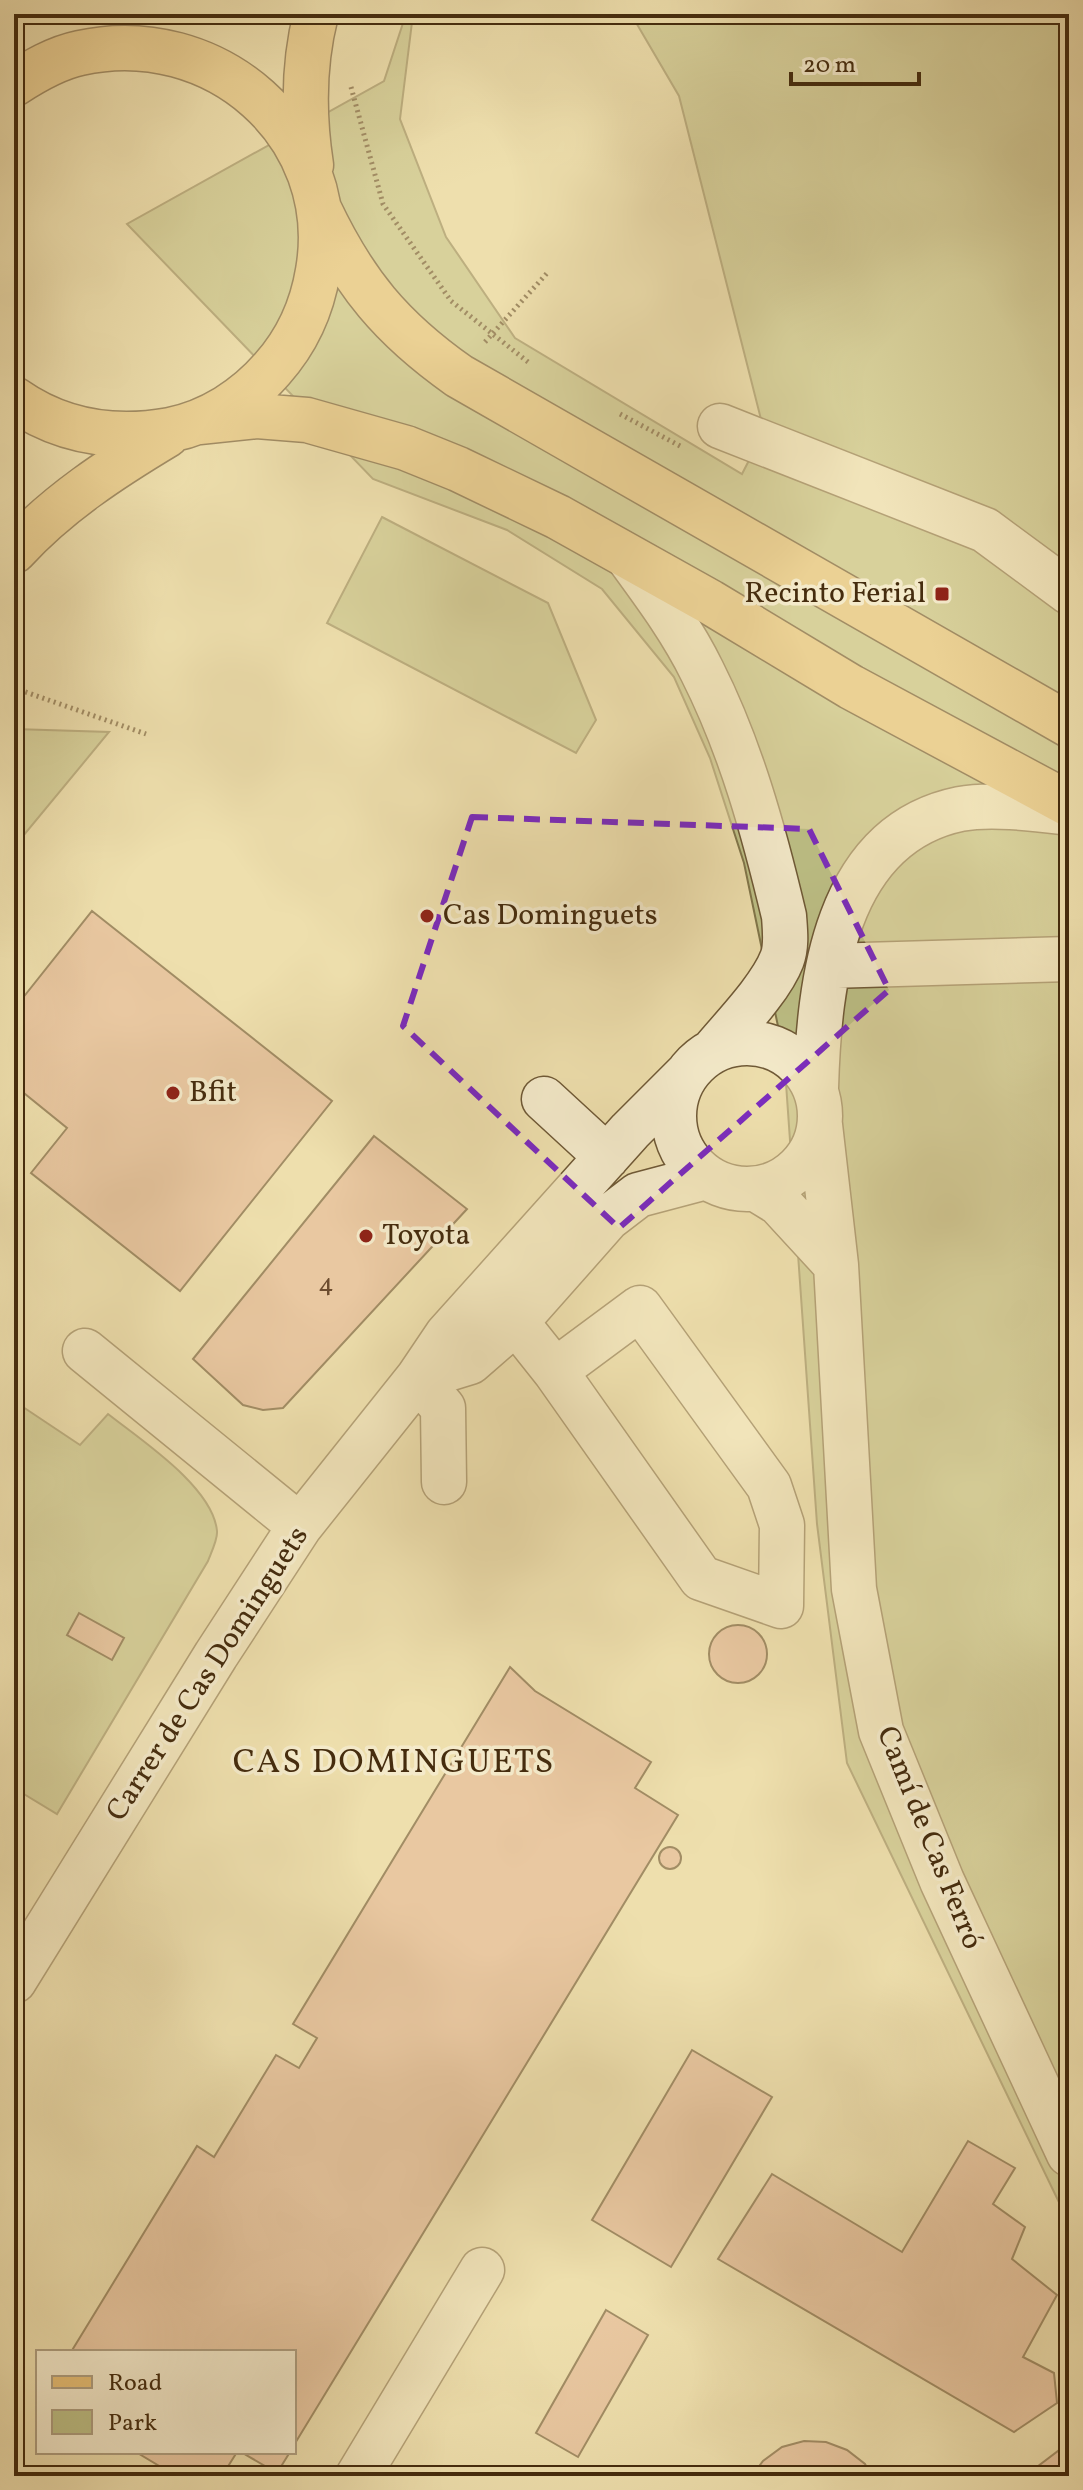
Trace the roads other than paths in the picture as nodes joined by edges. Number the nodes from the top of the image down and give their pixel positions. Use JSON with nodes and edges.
{"nodes":[{"id":1,"x":143,"y":14,"type":"edge"},
{"id":2,"x":316,"y":14,"type":"edge"},
{"id":3,"x":74,"y":54,"type":"junction"},
{"id":4,"x":14,"y":60,"type":"edge"},
{"id":5,"x":14,"y":84,"type":"edge"},
{"id":6,"x":316,"y":198,"type":"junction"},
{"id":7,"x":14,"y":399,"type":"edge"},
{"id":8,"x":190,"y":425,"type":"junction"},
{"id":9,"x":720,"y":426,"type":"dead end"},
{"id":10,"x":14,"y":551,"type":"edge"},
{"id":11,"x":628,"y":557,"type":"junction"},
{"id":12,"x":1069,"y":592,"type":"edge"},
{"id":13,"x":1069,"y":725,"type":"edge"},
{"id":14,"x":1069,"y":804,"type":"edge"},
{"id":15,"x":1069,"y":813,"type":"edge"},
{"id":16,"x":1069,"y":959,"type":"edge"},
{"id":17,"x":829,"y":966,"type":"junction"},
{"id":18,"x":700,"y":1062,"type":"junction"},
{"id":19,"x":544,"y":1099,"type":"dead end"},
{"id":20,"x":818,"y":1107,"type":"junction"},
{"id":21,"x":607,"y":1157,"type":"junction"},
{"id":22,"x":706,"y":1177,"type":"junction"},
{"id":23,"x":756,"y":1189,"type":"junction"},
{"id":24,"x":836,"y":1265,"type":"junction"},
{"id":25,"x":516,"y":1322,"type":"junction"},
{"id":26,"x":85,"y":1351,"type":"dead end"},
{"id":27,"x":555,"y":1371,"type":"junction"},
{"id":28,"x":418,"y":1378,"type":"junction"},
{"id":29,"x":444,"y":1482,"type":"dead end"},
{"id":30,"x":300,"y":1526,"type":"junction"},
{"id":31,"x":14,"y":1981,"type":"edge"},
{"id":32,"x":1069,"y":2154,"type":"edge"},
{"id":33,"x":482,"y":2270,"type":"dead end"},
{"id":34,"x":358,"y":2476,"type":"edge"}],
"edges":[{"from":1,"to":3,"type":"main road"},
{"from":2,"to":6,"type":"main road"},
{"from":3,"to":4,"type":"street"},
{"from":3,"to":5,"type":"main road"},
{"from":3,"to":6,"type":"main road"},
{"from":6,"to":8,"type":"main road"},
{"from":6,"to":13,"type":"main road"},
{"from":7,"to":8,"type":"main road"},
{"from":8,"to":10,"type":"main road"},
{"from":8,"to":11,"type":"main road"},
{"from":9,"to":12,"type":"street"},
{"from":11,"to":14,"type":"main road"},
{"from":11,"to":18,"type":"street","name":"Carrer de Cas Dominguets"},
{"from":15,"to":17,"type":"street"},
{"from":16,"to":17,"type":"street"},
{"from":17,"to":20,"type":"street"},
{"from":18,"to":20,"type":"street"},
{"from":18,"to":21,"type":"street","name":"Carrer de Cas Dominguets"},
{"from":18,"to":22,"type":"street"},
{"from":19,"to":21,"type":"street"},
{"from":20,"to":23,"type":"street"},
{"from":20,"to":24,"type":"street","name":"Camí de Cas Ferró"},
{"from":21,"to":28,"type":"street","name":"Carrer de Cas Dominguets"},
{"from":22,"to":23,"type":"street"},
{"from":22,"to":25,"type":"street"},
{"from":23,"to":24,"type":"street"},
{"from":24,"to":32,"type":"street","name":"Camí de Cas Ferró"},
{"from":25,"to":27,"type":"street"},
{"from":25,"to":28,"type":"street"},
{"from":26,"to":30,"type":"street"},
{"from":27,"to":27,"type":"street"},
{"from":28,"to":29,"type":"street"},
{"from":28,"to":30,"type":"street","name":"Carrer de Cas Dominguets"},
{"from":30,"to":31,"type":"street","name":"Carrer de Cas Dominguets"},
{"from":33,"to":34,"type":"street"}]}
